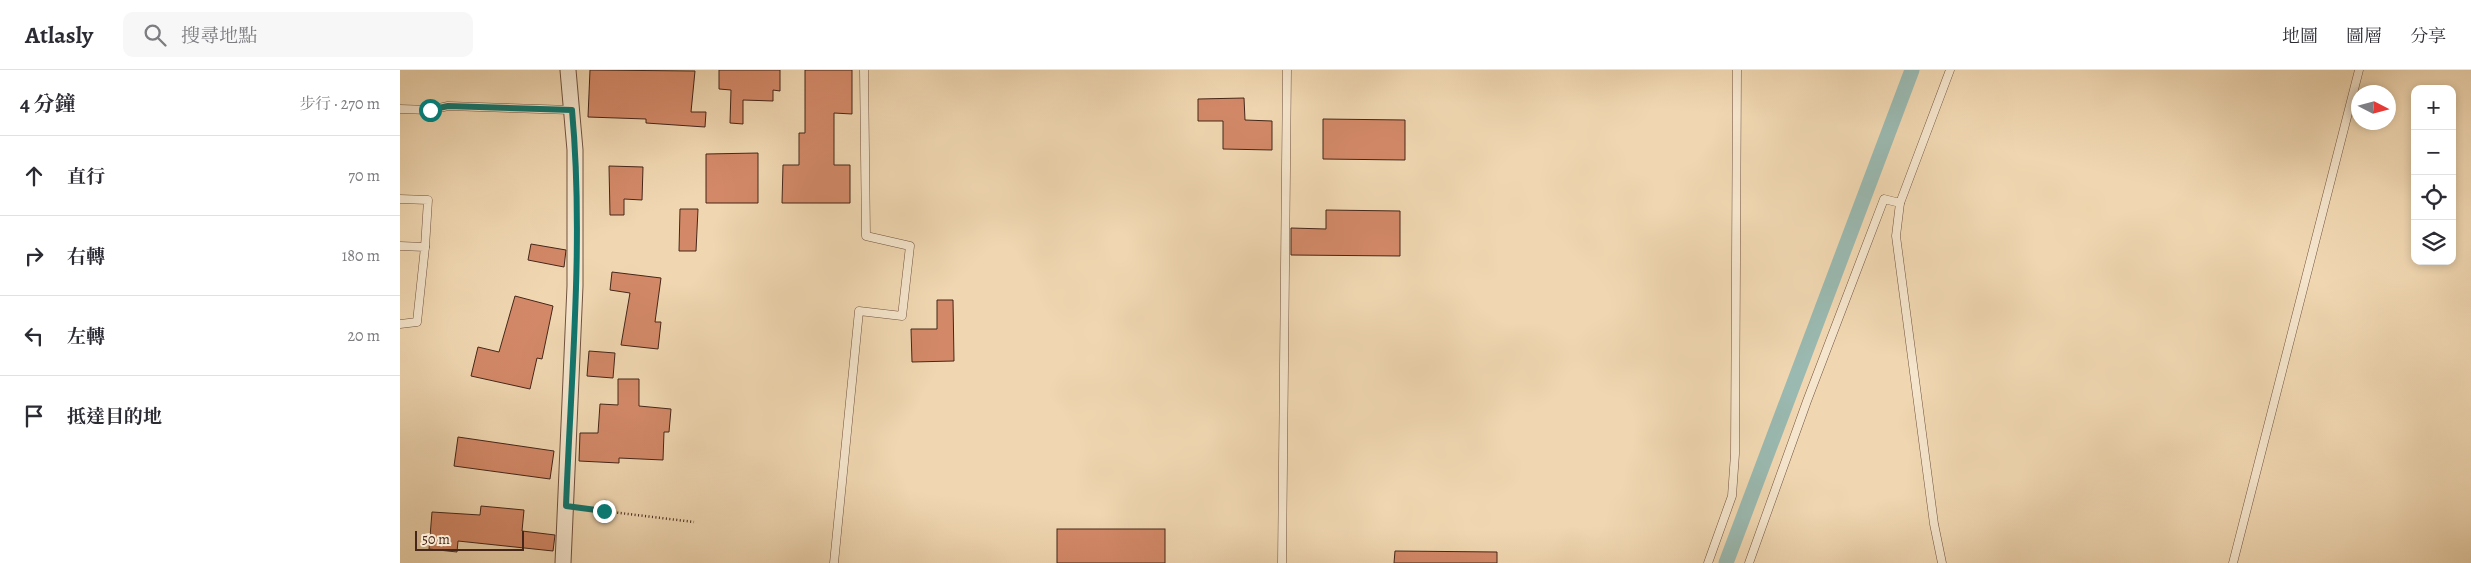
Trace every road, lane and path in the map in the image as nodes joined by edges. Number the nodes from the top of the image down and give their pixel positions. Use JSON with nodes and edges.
{"nodes":[{"id":1,"x":568,"y":70,"type":"edge"},
{"id":2,"x":864,"y":70,"type":"edge"},
{"id":3,"x":1287,"y":70,"type":"edge"},
{"id":4,"x":1737,"y":70,"type":"edge"},
{"id":5,"x":1950,"y":70,"type":"edge"},
{"id":6,"x":2359,"y":70,"type":"edge"},
{"id":7,"x":400,"y":109,"type":"edge"},
{"id":8,"x":572,"y":110,"type":"junction"},
{"id":9,"x":400,"y":199,"type":"edge"},
{"id":10,"x":1900,"y":203,"type":"junction"},
{"id":11,"x":400,"y":246,"type":"edge"},
{"id":12,"x":425,"y":247,"type":"junction"},
{"id":13,"x":400,"y":324,"type":"edge"},
{"id":14,"x":606,"y":500,"type":"dead end"},
{"id":15,"x":566,"y":506,"type":"junction"},
{"id":16,"x":604,"y":511,"type":"junction"},
{"id":17,"x":694,"y":522,"type":"dead end"},
{"id":18,"x":563,"y":563,"type":"edge"},
{"id":19,"x":834,"y":563,"type":"edge"},
{"id":20,"x":1282,"y":563,"type":"edge"},
{"id":21,"x":1708,"y":563,"type":"edge"},
{"id":22,"x":1749,"y":563,"type":"edge"},
{"id":23,"x":1942,"y":563,"type":"edge"},
{"id":24,"x":2233,"y":563,"type":"edge"}],
"edges":[{"from":1,"to":8,"type":"street"},
{"from":2,"to":19,"type":"lane"},
{"from":3,"to":20,"type":"lane"},
{"from":4,"to":21,"type":"lane"},
{"from":5,"to":10,"type":"lane"},
{"from":6,"to":24,"type":"lane"},
{"from":7,"to":8,"type":"lane"},
{"from":8,"to":15,"type":"street"},
{"from":9,"to":12,"type":"lane"},
{"from":10,"to":22,"type":"lane"},
{"from":10,"to":23,"type":"lane"},
{"from":11,"to":12,"type":"lane"},
{"from":12,"to":13,"type":"lane"},
{"from":14,"to":16,"type":"path"},
{"from":15,"to":16,"type":"path"},
{"from":15,"to":18,"type":"street"},
{"from":16,"to":17,"type":"path"}]}
